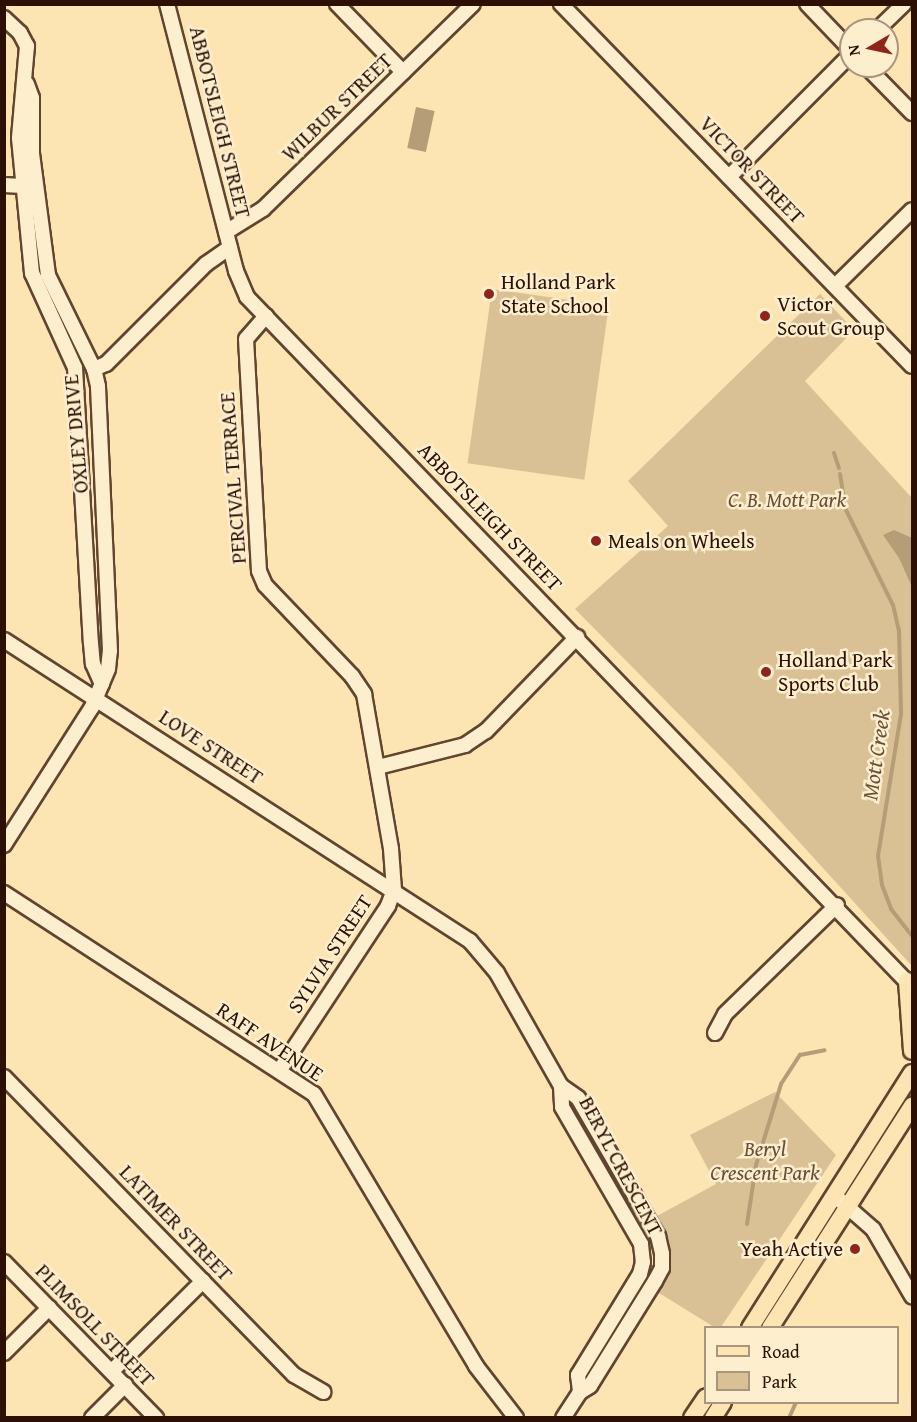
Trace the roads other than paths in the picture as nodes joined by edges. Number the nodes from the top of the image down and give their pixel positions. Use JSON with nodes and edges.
{"nodes":[{"id":1,"x":167,"y":4,"type":"edge"},
{"id":2,"x":337,"y":4,"type":"edge"},
{"id":3,"x":473,"y":4,"type":"edge"},
{"id":4,"x":561,"y":4,"type":"edge"},
{"id":5,"x":807,"y":4,"type":"edge"},
{"id":6,"x":904,"y":4,"type":"edge"},
{"id":7,"x":4,"y":18,"type":"edge"},
{"id":8,"x":889,"y":18,"type":"edge"},
{"id":9,"x":839,"y":39,"type":"edge"},
{"id":10,"x":839,"y":64,"type":"edge"},
{"id":11,"x":403,"y":72,"type":"junction"},
{"id":12,"x":878,"y":78,"type":"edge"},
{"id":13,"x":27,"y":84,"type":"junction"},
{"id":14,"x":912,"y":113,"type":"edge"},
{"id":15,"x":729,"y":177,"type":"junction"},
{"id":16,"x":4,"y":185,"type":"edge"},
{"id":17,"x":22,"y":186,"type":"junction"},
{"id":18,"x":912,"y":210,"type":"edge"},
{"id":19,"x":226,"y":232,"type":"junction"},
{"id":20,"x":230,"y":248,"type":"junction"},
{"id":21,"x":835,"y":286,"type":"junction"},
{"id":22,"x":266,"y":316,"type":"junction"},
{"id":23,"x":912,"y":366,"type":"edge"},
{"id":24,"x":94,"y":369,"type":"junction"},
{"id":25,"x":577,"y":638,"type":"junction"},
{"id":26,"x":4,"y":640,"type":"edge"},
{"id":27,"x":102,"y":684,"type":"junction"},
{"id":28,"x":96,"y":699,"type":"junction"},
{"id":29,"x":378,"y":767,"type":"junction"},
{"id":30,"x":4,"y":845,"type":"edge"},
{"id":31,"x":394,"y":890,"type":"junction"},
{"id":32,"x":4,"y":893,"type":"edge"},
{"id":33,"x":837,"y":905,"type":"junction"},
{"id":34,"x":910,"y":984,"type":"edge"},
{"id":35,"x":715,"y":1034,"type":"dead end"},
{"id":36,"x":912,"y":1051,"type":"edge"},
{"id":37,"x":280,"y":1070,"type":"junction"},
{"id":38,"x":912,"y":1073,"type":"edge"},
{"id":39,"x":4,"y":1077,"type":"edge"},
{"id":40,"x":561,"y":1086,"type":"junction"},
{"id":41,"x":912,"y":1109,"type":"edge"},
{"id":42,"x":834,"y":1195,"type":"junction"},
{"id":43,"x":848,"y":1206,"type":"junction"},
{"id":44,"x":4,"y":1262,"type":"edge"},
{"id":45,"x":203,"y":1281,"type":"junction"},
{"id":46,"x":912,"y":1296,"type":"edge"},
{"id":47,"x":49,"y":1308,"type":"junction"},
{"id":48,"x":751,"y":1326,"type":"edge"},
{"id":49,"x":771,"y":1326,"type":"edge"},
{"id":50,"x":4,"y":1353,"type":"edge"},
{"id":51,"x":112,"y":1371,"type":"junction"},
{"id":52,"x":125,"y":1385,"type":"junction"},
{"id":53,"x":323,"y":1392,"type":"dead end"},
{"id":54,"x":580,"y":1392,"type":"junction"},
{"id":55,"x":704,"y":1399,"type":"edge"},
{"id":56,"x":722,"y":1404,"type":"edge"},
{"id":57,"x":92,"y":1418,"type":"edge"},
{"id":58,"x":156,"y":1418,"type":"edge"},
{"id":59,"x":516,"y":1418,"type":"edge"},
{"id":60,"x":563,"y":1418,"type":"edge"},
{"id":61,"x":692,"y":1418,"type":"edge"},
{"id":62,"x":713,"y":1418,"type":"edge"}],
"edges":[{"from":1,"to":19,"type":"street","name":"ABBOTSLEIGH STREET"},
{"from":2,"to":11,"type":"street"},
{"from":3,"to":11,"type":"street","name":"WILBUR STREET"},
{"from":4,"to":15,"type":"street","name":"VICTOR STREET"},
{"from":5,"to":9,"type":"street"},
{"from":6,"to":8,"type":"street"},
{"from":7,"to":13,"type":"street","name":"OXLEY DRIVE"},
{"from":10,"to":15,"type":"street"},
{"from":11,"to":19,"type":"street","name":"WILBUR STREET"},
{"from":12,"to":14,"type":"street"},
{"from":13,"to":17,"type":"street","name":"OXLEY DRIVE"},
{"from":13,"to":24,"type":"street","name":"OXLEY DRIVE"},
{"from":15,"to":21,"type":"street","name":"VICTOR STREET"},
{"from":16,"to":17,"type":"street"},
{"from":17,"to":27,"type":"street","name":"OXLEY DRIVE"},
{"from":18,"to":21,"type":"street"},
{"from":19,"to":20,"type":"street","name":"ABBOTSLEIGH STREET"},
{"from":20,"to":22,"type":"street","name":"ABBOTSLEIGH STREET"},
{"from":20,"to":24,"type":"street"},
{"from":21,"to":23,"type":"street","name":"VICTOR STREET"},
{"from":22,"to":25,"type":"street","name":"ABBOTSLEIGH STREET"},
{"from":22,"to":29,"type":"street","name":"PERCIVAL TERRACE"},
{"from":24,"to":27,"type":"street","name":"OXLEY DRIVE"},
{"from":25,"to":29,"type":"street"},
{"from":25,"to":33,"type":"street","name":"ABBOTSLEIGH STREET"},
{"from":26,"to":28,"type":"street","name":"LOVE STREET"},
{"from":27,"to":28,"type":"street","name":"OXLEY DRIVE"},
{"from":28,"to":30,"type":"street","name":"OXLEY DRIVE"},
{"from":28,"to":31,"type":"street","name":"LOVE STREET"},
{"from":29,"to":31,"type":"street","name":"PERCIVAL TERRACE"},
{"from":31,"to":37,"type":"street","name":"SYLVIA STREET"},
{"from":31,"to":40,"type":"street","name":"BERYL CRESCENT"},
{"from":32,"to":37,"type":"street","name":"RAFF AVENUE"},
{"from":33,"to":34,"type":"street","name":"ABBOTSLEIGH STREET"},
{"from":33,"to":35,"type":"street"},
{"from":34,"to":36,"type":"main road"},
{"from":37,"to":59,"type":"street","name":"RAFF AVENUE"},
{"from":38,"to":42,"type":"main road"},
{"from":39,"to":45,"type":"street","name":"LATIMER STREET"},
{"from":40,"to":54,"type":"street","name":"BERYL CRESCENT"},
{"from":40,"to":54,"type":"street","name":"BERYL CRESCENT"},
{"from":41,"to":43,"type":"main road"},
{"from":42,"to":43,"type":"street"},
{"from":42,"to":48,"type":"main road"},
{"from":43,"to":46,"type":"street"},
{"from":43,"to":49,"type":"main road"},
{"from":44,"to":47,"type":"street","name":"PLIMSOLL STREET"},
{"from":45,"to":51,"type":"street"},
{"from":45,"to":53,"type":"street","name":"LATIMER STREET"},
{"from":47,"to":50,"type":"street"},
{"from":47,"to":51,"type":"street","name":"PLIMSOLL STREET"},
{"from":51,"to":52,"type":"street","name":"PLIMSOLL STREET"},
{"from":52,"to":57,"type":"street"},
{"from":52,"to":58,"type":"street","name":"PLIMSOLL STREET"},
{"from":54,"to":60,"type":"street","name":"BERYL CRESCENT"},
{"from":55,"to":61,"type":"main road"},
{"from":56,"to":62,"type":"main road"}]}
